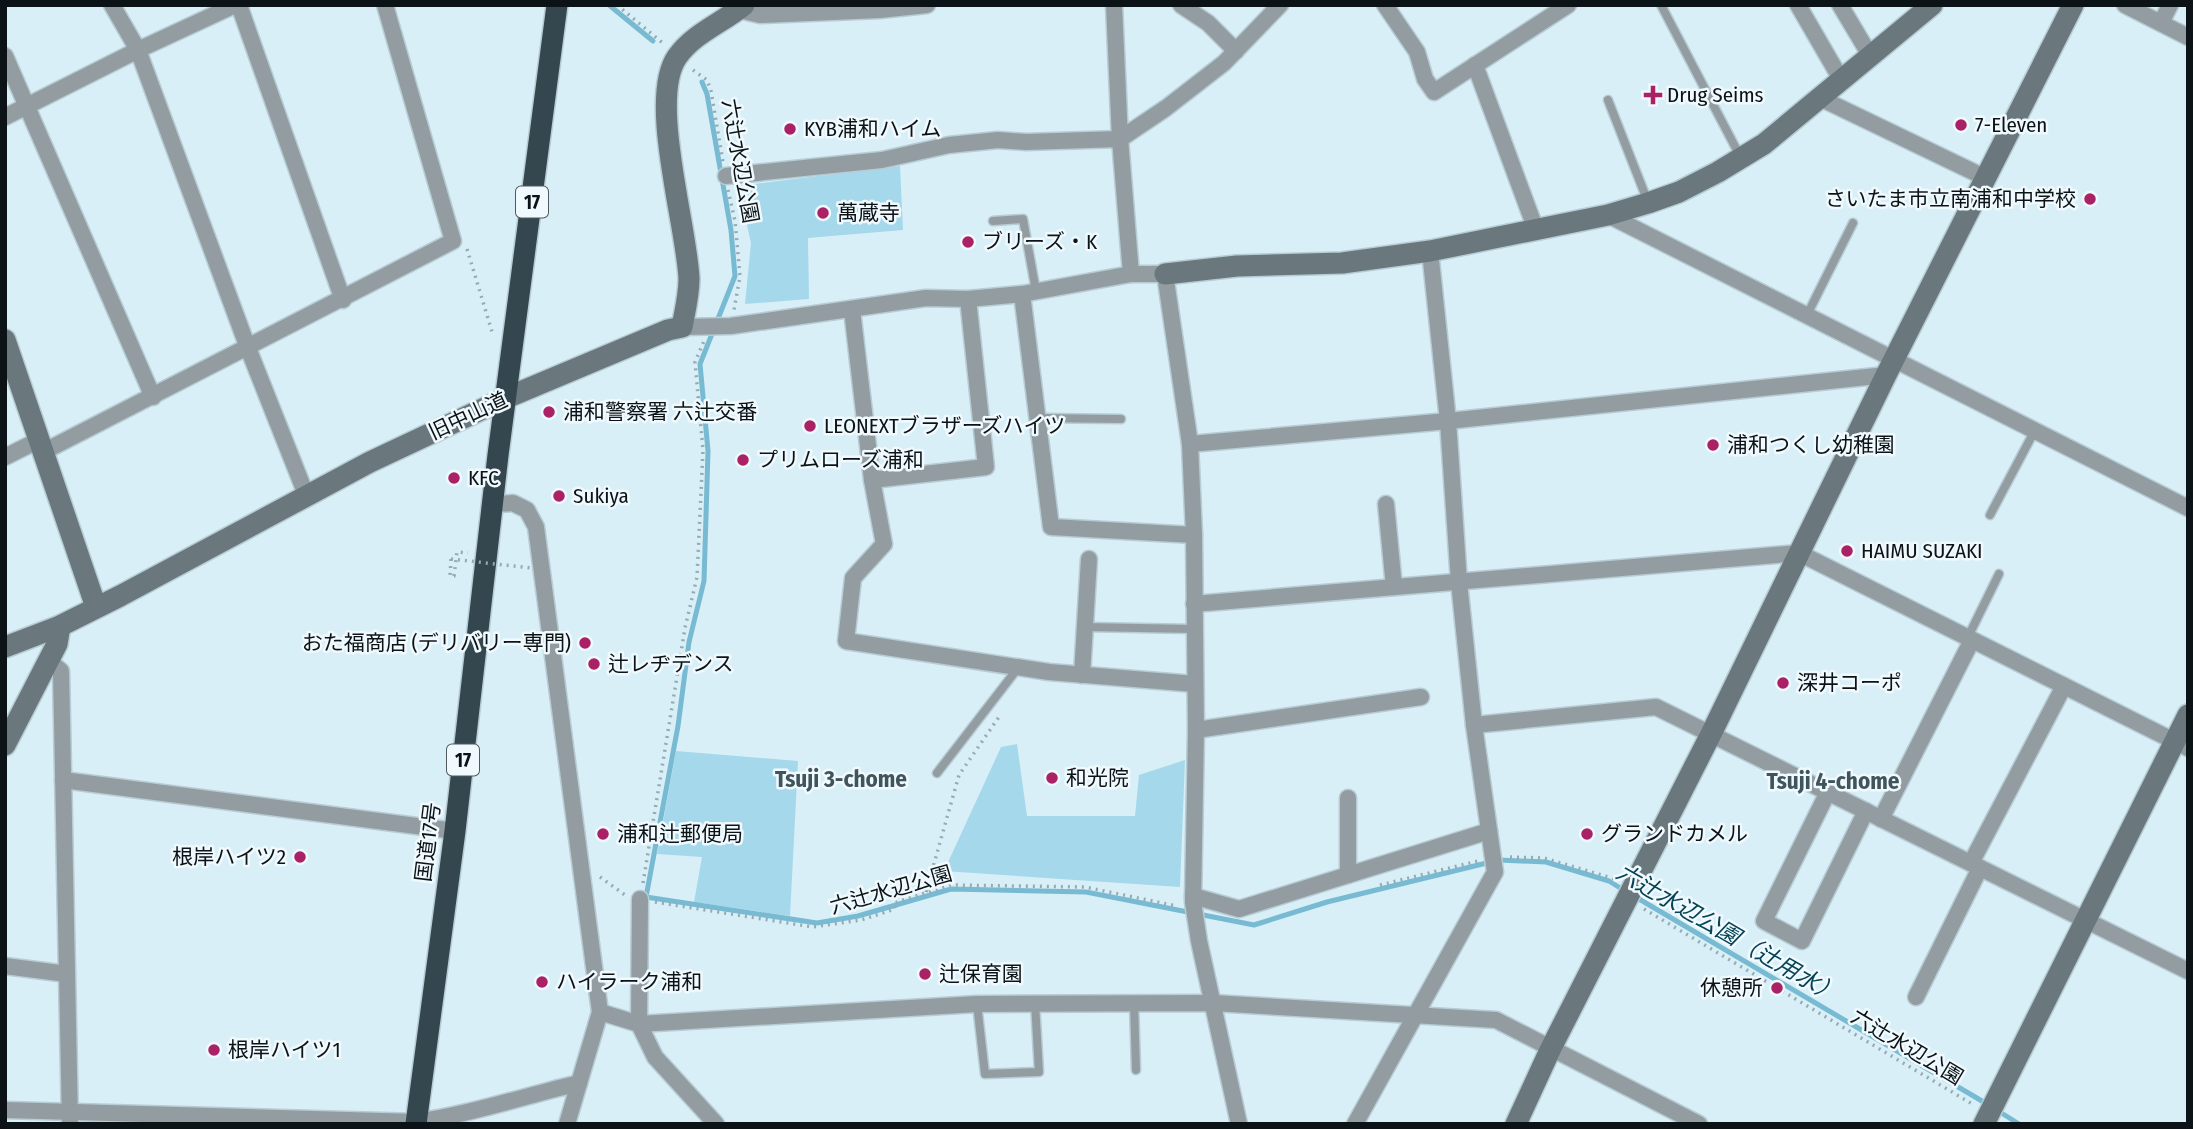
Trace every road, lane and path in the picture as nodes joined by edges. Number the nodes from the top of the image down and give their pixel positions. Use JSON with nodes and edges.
{"nodes":[{"id":1,"x":112,"y":5,"type":"edge"},
{"id":2,"x":237,"y":5,"type":"edge"},
{"id":3,"x":385,"y":5,"type":"edge"},
{"id":4,"x":557,"y":5,"type":"edge"},
{"id":5,"x":617,"y":5,"type":"edge"},
{"id":6,"x":927,"y":5,"type":"edge"},
{"id":7,"x":1114,"y":5,"type":"edge"},
{"id":8,"x":1181,"y":5,"type":"edge"},
{"id":9,"x":1280,"y":5,"type":"edge"},
{"id":10,"x":1385,"y":5,"type":"edge"},
{"id":11,"x":1568,"y":5,"type":"edge"},
{"id":12,"x":1661,"y":5,"type":"edge"},
{"id":13,"x":1798,"y":5,"type":"edge"},
{"id":14,"x":1840,"y":5,"type":"edge"},
{"id":15,"x":1932,"y":5,"type":"edge"},
{"id":16,"x":2073,"y":5,"type":"edge"},
{"id":17,"x":2125,"y":5,"type":"edge"},
{"id":18,"x":2170,"y":5,"type":"edge"},
{"id":19,"x":920,"y":6,"type":"edge"},
{"id":20,"x":741,"y":7,"type":"edge"},
{"id":21,"x":2161,"y":23,"type":"junction"},
{"id":22,"x":2188,"y":37,"type":"edge"},
{"id":23,"x":138,"y":50,"type":"junction"},
{"id":24,"x":1236,"y":51,"type":"junction"},
{"id":25,"x":5,"y":57,"type":"edge"},
{"id":26,"x":1871,"y":57,"type":"junction"},
{"id":27,"x":676,"y":59,"type":"junction"},
{"id":28,"x":1475,"y":65,"type":"junction"},
{"id":29,"x":1842,"y":81,"type":"junction"},
{"id":30,"x":1822,"y":99,"type":"junction"},
{"id":31,"x":1608,"y":100,"type":"dead end"},
{"id":32,"x":27,"y":106,"type":"junction"},
{"id":33,"x":5,"y":117,"type":"edge"},
{"id":34,"x":1120,"y":139,"type":"junction"},
{"id":35,"x":1741,"y":158,"type":"junction"},
{"id":36,"x":726,"y":176,"type":"junction"},
{"id":37,"x":1986,"y":178,"type":"junction"},
{"id":38,"x":1648,"y":203,"type":"junction"},
{"id":39,"x":1608,"y":215,"type":"junction"},
{"id":40,"x":993,"y":221,"type":"dead end"},
{"id":41,"x":1853,"y":223,"type":"dead end"},
{"id":42,"x":1536,"y":230,"type":"junction"},
{"id":43,"x":467,"y":249,"type":"dead end"},
{"id":44,"x":1430,"y":251,"type":"junction"},
{"id":45,"x":1131,"y":274,"type":"junction"},
{"id":46,"x":1165,"y":274,"type":"junction"},
{"id":47,"x":1029,"y":292,"type":"junction"},
{"id":48,"x":968,"y":299,"type":"junction"},
{"id":49,"x":343,"y":300,"type":"junction"},
{"id":50,"x":852,"y":310,"type":"junction"},
{"id":51,"x":1807,"y":315,"type":"junction"},
{"id":52,"x":731,"y":326,"type":"junction"},
{"id":53,"x":682,"y":327,"type":"junction"},
{"id":54,"x":710,"y":327,"type":"junction"},
{"id":55,"x":5,"y":340,"type":"edge"},
{"id":56,"x":497,"y":347,"type":"dead end"},
{"id":57,"x":248,"y":348,"type":"junction"},
{"id":58,"x":1890,"y":367,"type":"junction"},
{"id":59,"x":153,"y":397,"type":"junction"},
{"id":60,"x":506,"y":398,"type":"junction"},
{"id":61,"x":1038,"y":418,"type":"junction"},
{"id":62,"x":1121,"y":419,"type":"dead end"},
{"id":63,"x":1448,"y":421,"type":"junction"},
{"id":64,"x":2035,"y":430,"type":"junction"},
{"id":65,"x":1190,"y":444,"type":"junction"},
{"id":66,"x":41,"y":446,"type":"junction"},
{"id":67,"x":5,"y":457,"type":"edge"},
{"id":68,"x":872,"y":480,"type":"junction"},
{"id":69,"x":307,"y":497,"type":"junction"},
{"id":70,"x":492,"y":504,"type":"junction"},
{"id":71,"x":1386,"y":504,"type":"dead end"},
{"id":72,"x":2188,"y":508,"type":"edge"},
{"id":73,"x":1990,"y":515,"type":"dead end"},
{"id":74,"x":1194,"y":535,"type":"junction"},
{"id":75,"x":469,"y":553,"type":"dead end"},
{"id":76,"x":1799,"y":553,"type":"junction"},
{"id":77,"x":1089,"y":559,"type":"dead end"},
{"id":78,"x":531,"y":568,"type":"dead end"},
{"id":79,"x":1999,"y":574,"type":"dead end"},
{"id":80,"x":1459,"y":582,"type":"junction"},
{"id":81,"x":1394,"y":587,"type":"junction"},
{"id":82,"x":1194,"y":604,"type":"junction"},
{"id":83,"x":96,"y":607,"type":"junction"},
{"id":84,"x":60,"y":626,"type":"junction"},
{"id":85,"x":1085,"y":627,"type":"junction"},
{"id":86,"x":1194,"y":629,"type":"junction"},
{"id":87,"x":1970,"y":639,"type":"junction"},
{"id":88,"x":5,"y":647,"type":"edge"},
{"id":89,"x":49,"y":661,"type":"junction"},
{"id":90,"x":1018,"y":668,"type":"junction"},
{"id":91,"x":1082,"y":675,"type":"junction"},
{"id":92,"x":1195,"y":684,"type":"junction"},
{"id":93,"x":2064,"y":686,"type":"junction"},
{"id":94,"x":1421,"y":697,"type":"dead end"},
{"id":95,"x":1003,"y":712,"type":"dead end"},
{"id":96,"x":2188,"y":715,"type":"edge"},
{"id":97,"x":1474,"y":725,"type":"junction"},
{"id":98,"x":1196,"y":730,"type":"junction"},
{"id":99,"x":1711,"y":734,"type":"junction"},
{"id":100,"x":5,"y":745,"type":"edge"},
{"id":101,"x":2181,"y":745,"type":"edge"},
{"id":102,"x":937,"y":773,"type":"dead end"},
{"id":103,"x":63,"y":780,"type":"junction"},
{"id":104,"x":1828,"y":792,"type":"junction"},
{"id":105,"x":1348,"y":798,"type":"dead end"},
{"id":106,"x":1866,"y":811,"type":"junction"},
{"id":107,"x":1881,"y":819,"type":"junction"},
{"id":108,"x":455,"y":831,"type":"junction"},
{"id":109,"x":1489,"y":831,"type":"junction"},
{"id":110,"x":579,"y":855,"type":"junction"},
{"id":111,"x":1493,"y":858,"type":"junction"},
{"id":112,"x":1976,"y":866,"type":"junction"},
{"id":113,"x":1348,"y":875,"type":"junction"},
{"id":114,"x":1379,"y":885,"type":"dead end"},
{"id":115,"x":926,"y":892,"type":"junction"},
{"id":116,"x":1630,"y":894,"type":"junction"},
{"id":117,"x":640,"y":899,"type":"junction"},
{"id":118,"x":1194,"y":903,"type":"junction"},
{"id":119,"x":2085,"y":920,"type":"junction"},
{"id":120,"x":5,"y":967,"type":"edge"},
{"id":121,"x":2188,"y":971,"type":"edge"},
{"id":122,"x":67,"y":974,"type":"junction"},
{"id":123,"x":1916,"y":997,"type":"dead end"},
{"id":124,"x":977,"y":1003,"type":"junction"},
{"id":125,"x":1035,"y":1003,"type":"junction"},
{"id":126,"x":1134,"y":1003,"type":"junction"},
{"id":127,"x":1213,"y":1003,"type":"junction"},
{"id":128,"x":600,"y":1012,"type":"junction"},
{"id":129,"x":1416,"y":1017,"type":"junction"},
{"id":130,"x":639,"y":1024,"type":"junction"},
{"id":131,"x":1551,"y":1048,"type":"junction"},
{"id":132,"x":1136,"y":1070,"type":"dead end"},
{"id":133,"x":579,"y":1083,"type":"junction"},
{"id":134,"x":5,"y":1110,"type":"edge"},
{"id":135,"x":70,"y":1118,"type":"edge"},
{"id":136,"x":1987,"y":1119,"type":"edge"},
{"id":137,"x":416,"y":1123,"type":"edge"},
{"id":138,"x":567,"y":1124,"type":"edge"},
{"id":139,"x":716,"y":1124,"type":"edge"},
{"id":140,"x":1239,"y":1124,"type":"edge"},
{"id":141,"x":1355,"y":1124,"type":"edge"},
{"id":142,"x":1516,"y":1124,"type":"edge"},
{"id":143,"x":1699,"y":1124,"type":"edge"}],
"edges":[{"from":1,"to":23,"type":"street"},
{"from":2,"to":23,"type":"street"},
{"from":2,"to":49,"type":"street"},
{"from":3,"to":49,"type":"street"},
{"from":4,"to":60,"type":"highway","number":"17"},
{"from":5,"to":27,"type":"path","name":"六辻水辺公園"},
{"from":6,"to":19,"type":"street"},
{"from":7,"to":34,"type":"street"},
{"from":8,"to":24,"type":"street"},
{"from":9,"to":24,"type":"street"},
{"from":10,"to":28,"type":"street"},
{"from":11,"to":28,"type":"street"},
{"from":12,"to":35,"type":"lane"},
{"from":13,"to":29,"type":"street"},
{"from":14,"to":26,"type":"street"},
{"from":15,"to":26,"type":"street"},
{"from":16,"to":37,"type":"street"},
{"from":17,"to":21,"type":"street"},
{"from":18,"to":21,"type":"street"},
{"from":19,"to":20,"type":"street"},
{"from":20,"to":27,"type":"street"},
{"from":21,"to":22,"type":"street"},
{"from":23,"to":32,"type":"street"},
{"from":23,"to":57,"type":"street"},
{"from":24,"to":34,"type":"street"},
{"from":25,"to":32,"type":"street"},
{"from":26,"to":29,"type":"street"},
{"from":27,"to":36,"type":"path","name":"六辻水辺公園"},
{"from":27,"to":53,"type":"street"},
{"from":28,"to":42,"type":"street"},
{"from":29,"to":30,"type":"street"},
{"from":30,"to":35,"type":"street"},
{"from":30,"to":37,"type":"street"},
{"from":31,"to":38,"type":"lane"},
{"from":32,"to":33,"type":"street"},
{"from":32,"to":59,"type":"street"},
{"from":34,"to":36,"type":"street"},
{"from":34,"to":45,"type":"street"},
{"from":35,"to":38,"type":"street"},
{"from":36,"to":52,"type":"path","name":"六辻水辺公園"},
{"from":37,"to":58,"type":"street"},
{"from":38,"to":39,"type":"street"},
{"from":39,"to":42,"type":"street"},
{"from":39,"to":51,"type":"street"},
{"from":40,"to":47,"type":"lane"},
{"from":41,"to":51,"type":"lane"},
{"from":42,"to":44,"type":"street"},
{"from":43,"to":56,"type":"path"},
{"from":44,"to":46,"type":"street"},
{"from":44,"to":63,"type":"street"},
{"from":45,"to":46,"type":"street"},
{"from":45,"to":47,"type":"street"},
{"from":46,"to":65,"type":"street"},
{"from":47,"to":48,"type":"street"},
{"from":47,"to":61,"type":"street"},
{"from":48,"to":50,"type":"street"},
{"from":48,"to":68,"type":"street"},
{"from":49,"to":57,"type":"street"},
{"from":50,"to":52,"type":"street"},
{"from":50,"to":68,"type":"street"},
{"from":51,"to":58,"type":"street"},
{"from":52,"to":54,"type":"street"},
{"from":53,"to":54,"type":"street"},
{"from":53,"to":60,"type":"street","name":"旧中山道"},
{"from":54,"to":117,"type":"path"},
{"from":55,"to":66,"type":"street"},
{"from":57,"to":59,"type":"street"},
{"from":57,"to":69,"type":"street"},
{"from":58,"to":63,"type":"street"},
{"from":58,"to":64,"type":"street"},
{"from":58,"to":76,"type":"street"},
{"from":59,"to":66,"type":"street"},
{"from":60,"to":69,"type":"street","name":"旧中山道"},
{"from":60,"to":70,"type":"highway","name":"国道17号","number":"17"},
{"from":61,"to":62,"type":"lane"},
{"from":61,"to":74,"type":"street"},
{"from":63,"to":65,"type":"street"},
{"from":63,"to":80,"type":"street"},
{"from":64,"to":72,"type":"street"},
{"from":64,"to":73,"type":"lane"},
{"from":65,"to":74,"type":"street"},
{"from":66,"to":67,"type":"street"},
{"from":66,"to":83,"type":"street"},
{"from":68,"to":90,"type":"street"},
{"from":69,"to":83,"type":"street","name":"旧中山道"},
{"from":70,"to":108,"type":"highway","name":"国道17号","number":"17"},
{"from":70,"to":110,"type":"street"},
{"from":71,"to":81,"type":"street"},
{"from":74,"to":82,"type":"street"},
{"from":75,"to":78,"type":"path","bridge":true},
{"from":76,"to":80,"type":"street"},
{"from":76,"to":87,"type":"street"},
{"from":76,"to":99,"type":"street"},
{"from":77,"to":85,"type":"street"},
{"from":79,"to":87,"type":"lane"},
{"from":80,"to":81,"type":"street"},
{"from":80,"to":97,"type":"street"},
{"from":81,"to":82,"type":"street"},
{"from":82,"to":86,"type":"street"},
{"from":83,"to":84,"type":"street","name":"旧中山道"},
{"from":84,"to":88,"type":"street","name":"旧中山道"},
{"from":84,"to":89,"type":"street"},
{"from":85,"to":86,"type":"lane"},
{"from":85,"to":91,"type":"street"},
{"from":86,"to":92,"type":"street"},
{"from":87,"to":93,"type":"street"},
{"from":87,"to":107,"type":"street"},
{"from":89,"to":100,"type":"street"},
{"from":89,"to":103,"type":"street"},
{"from":90,"to":91,"type":"street"},
{"from":90,"to":102,"type":"lane"},
{"from":91,"to":92,"type":"street"},
{"from":92,"to":98,"type":"street"},
{"from":93,"to":101,"type":"street"},
{"from":93,"to":112,"type":"street"},
{"from":94,"to":98,"type":"street"},
{"from":95,"to":115,"type":"path"},
{"from":96,"to":101,"type":"street"},
{"from":97,"to":99,"type":"street"},
{"from":97,"to":109,"type":"street"},
{"from":98,"to":118,"type":"street"},
{"from":99,"to":104,"type":"street"},
{"from":99,"to":116,"type":"street"},
{"from":101,"to":119,"type":"street"},
{"from":103,"to":108,"type":"street"},
{"from":103,"to":122,"type":"street"},
{"from":104,"to":106,"type":"street"},
{"from":104,"to":106,"type":"street"},
{"from":105,"to":113,"type":"street"},
{"from":106,"to":107,"type":"street"},
{"from":107,"to":112,"type":"street"},
{"from":108,"to":137,"type":"highway","name":"国道17号","number":"17"},
{"from":109,"to":111,"type":"street"},
{"from":109,"to":113,"type":"street"},
{"from":110,"to":117,"type":"path","name":"六辻水辺公園"},
{"from":110,"to":128,"type":"street"},
{"from":111,"to":114,"type":"path","name":"六辻水辺公園"},
{"from":111,"to":116,"type":"path","name":"六辻水辺公園"},
{"from":111,"to":129,"type":"street"},
{"from":112,"to":119,"type":"street"},
{"from":112,"to":123,"type":"street"},
{"from":113,"to":118,"type":"street"},
{"from":115,"to":117,"type":"path","name":"六辻水辺公園"},
{"from":115,"to":118,"type":"path","name":"六辻水辺公園"},
{"from":116,"to":131,"type":"street"},
{"from":116,"to":136,"type":"path","name":"六辻水辺公園"},
{"from":117,"to":130,"type":"street"},
{"from":118,"to":127,"type":"street"},
{"from":119,"to":121,"type":"street"},
{"from":119,"to":136,"type":"street"},
{"from":120,"to":122,"type":"street"},
{"from":122,"to":135,"type":"street"},
{"from":124,"to":125,"type":"street"},
{"from":124,"to":125,"type":"lane"},
{"from":124,"to":130,"type":"street"},
{"from":125,"to":126,"type":"street"},
{"from":126,"to":127,"type":"street"},
{"from":126,"to":132,"type":"lane"},
{"from":127,"to":129,"type":"street"},
{"from":127,"to":140,"type":"street"},
{"from":128,"to":130,"type":"street"},
{"from":128,"to":133,"type":"street"},
{"from":129,"to":131,"type":"street"},
{"from":129,"to":141,"type":"street"},
{"from":130,"to":139,"type":"street"},
{"from":131,"to":142,"type":"street"},
{"from":131,"to":143,"type":"street"},
{"from":133,"to":137,"type":"street"},
{"from":133,"to":138,"type":"street"},
{"from":134,"to":135,"type":"street"},
{"from":135,"to":137,"type":"street"}]}
